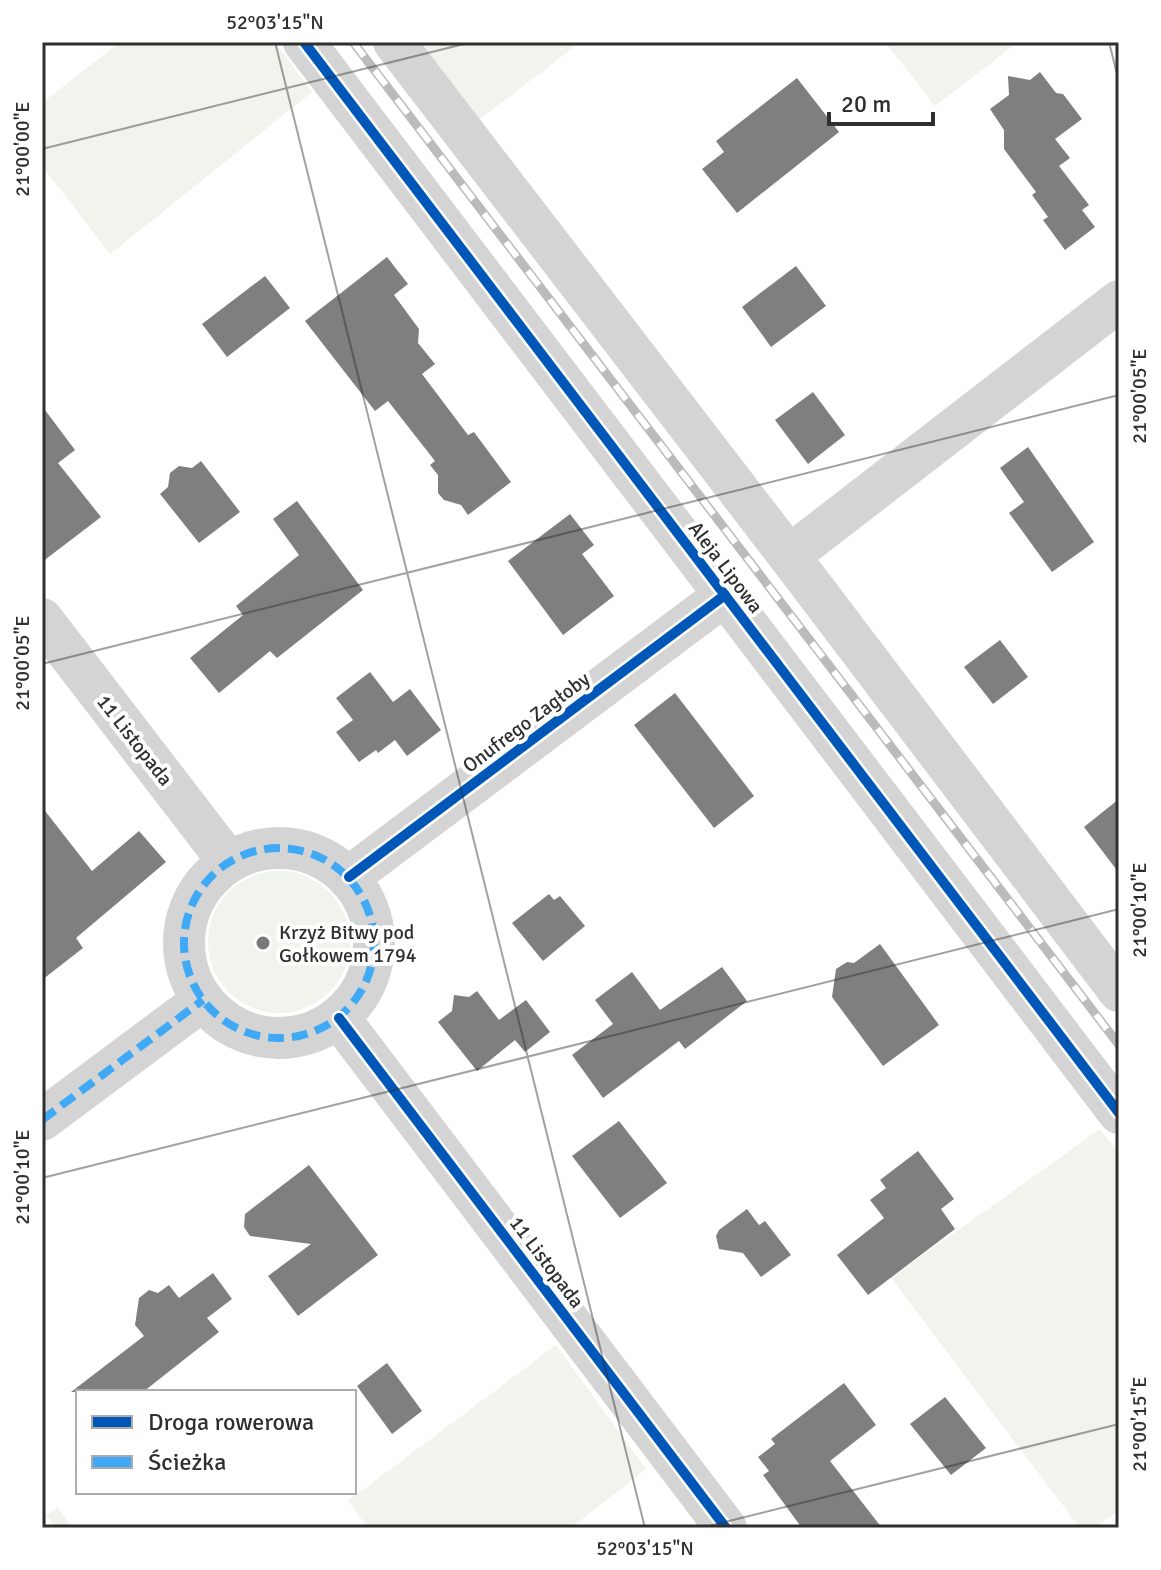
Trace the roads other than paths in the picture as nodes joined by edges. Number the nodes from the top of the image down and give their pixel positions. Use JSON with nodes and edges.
{"nodes":[{"id":1,"x":304,"y":42,"type":"edge"},
{"id":2,"x":394,"y":42,"type":"edge"},
{"id":3,"x":1119,"y":301,"type":"edge"},
{"id":4,"x":789,"y":556,"type":"junction"},
{"id":5,"x":725,"y":595,"type":"junction"},
{"id":6,"x":42,"y":619,"type":"edge"},
{"id":7,"x":228,"y":861,"type":"junction"},
{"id":8,"x":349,"y":877,"type":"junction"},
{"id":9,"x":1119,"y":991,"type":"edge"},
{"id":10,"x":203,"y":1000,"type":"junction"},
{"id":11,"x":339,"y":1018,"type":"junction"},
{"id":12,"x":1119,"y":1113,"type":"edge"},
{"id":13,"x":42,"y":1120,"type":"edge"},
{"id":14,"x":726,"y":1528,"type":"edge"}],
"edges":[{"from":1,"to":5,"type":"street","name":"Aleja Lipowa"},
{"from":2,"to":4,"type":"street"},
{"from":3,"to":4,"type":"street"},
{"from":4,"to":9,"type":"street"},
{"from":5,"to":8,"type":"street","name":"Onufrego Zagłoby"},
{"from":5,"to":12,"type":"street","name":"Aleja Lipowa"},
{"from":6,"to":7,"type":"street","name":"11 Listopada"},
{"from":7,"to":8,"type":"street"},
{"from":7,"to":10,"type":"street"},
{"from":8,"to":11,"type":"street"},
{"from":10,"to":11,"type":"street"},
{"from":10,"to":13,"type":"street"},
{"from":11,"to":14,"type":"street","name":"11 Listopada"}]}
